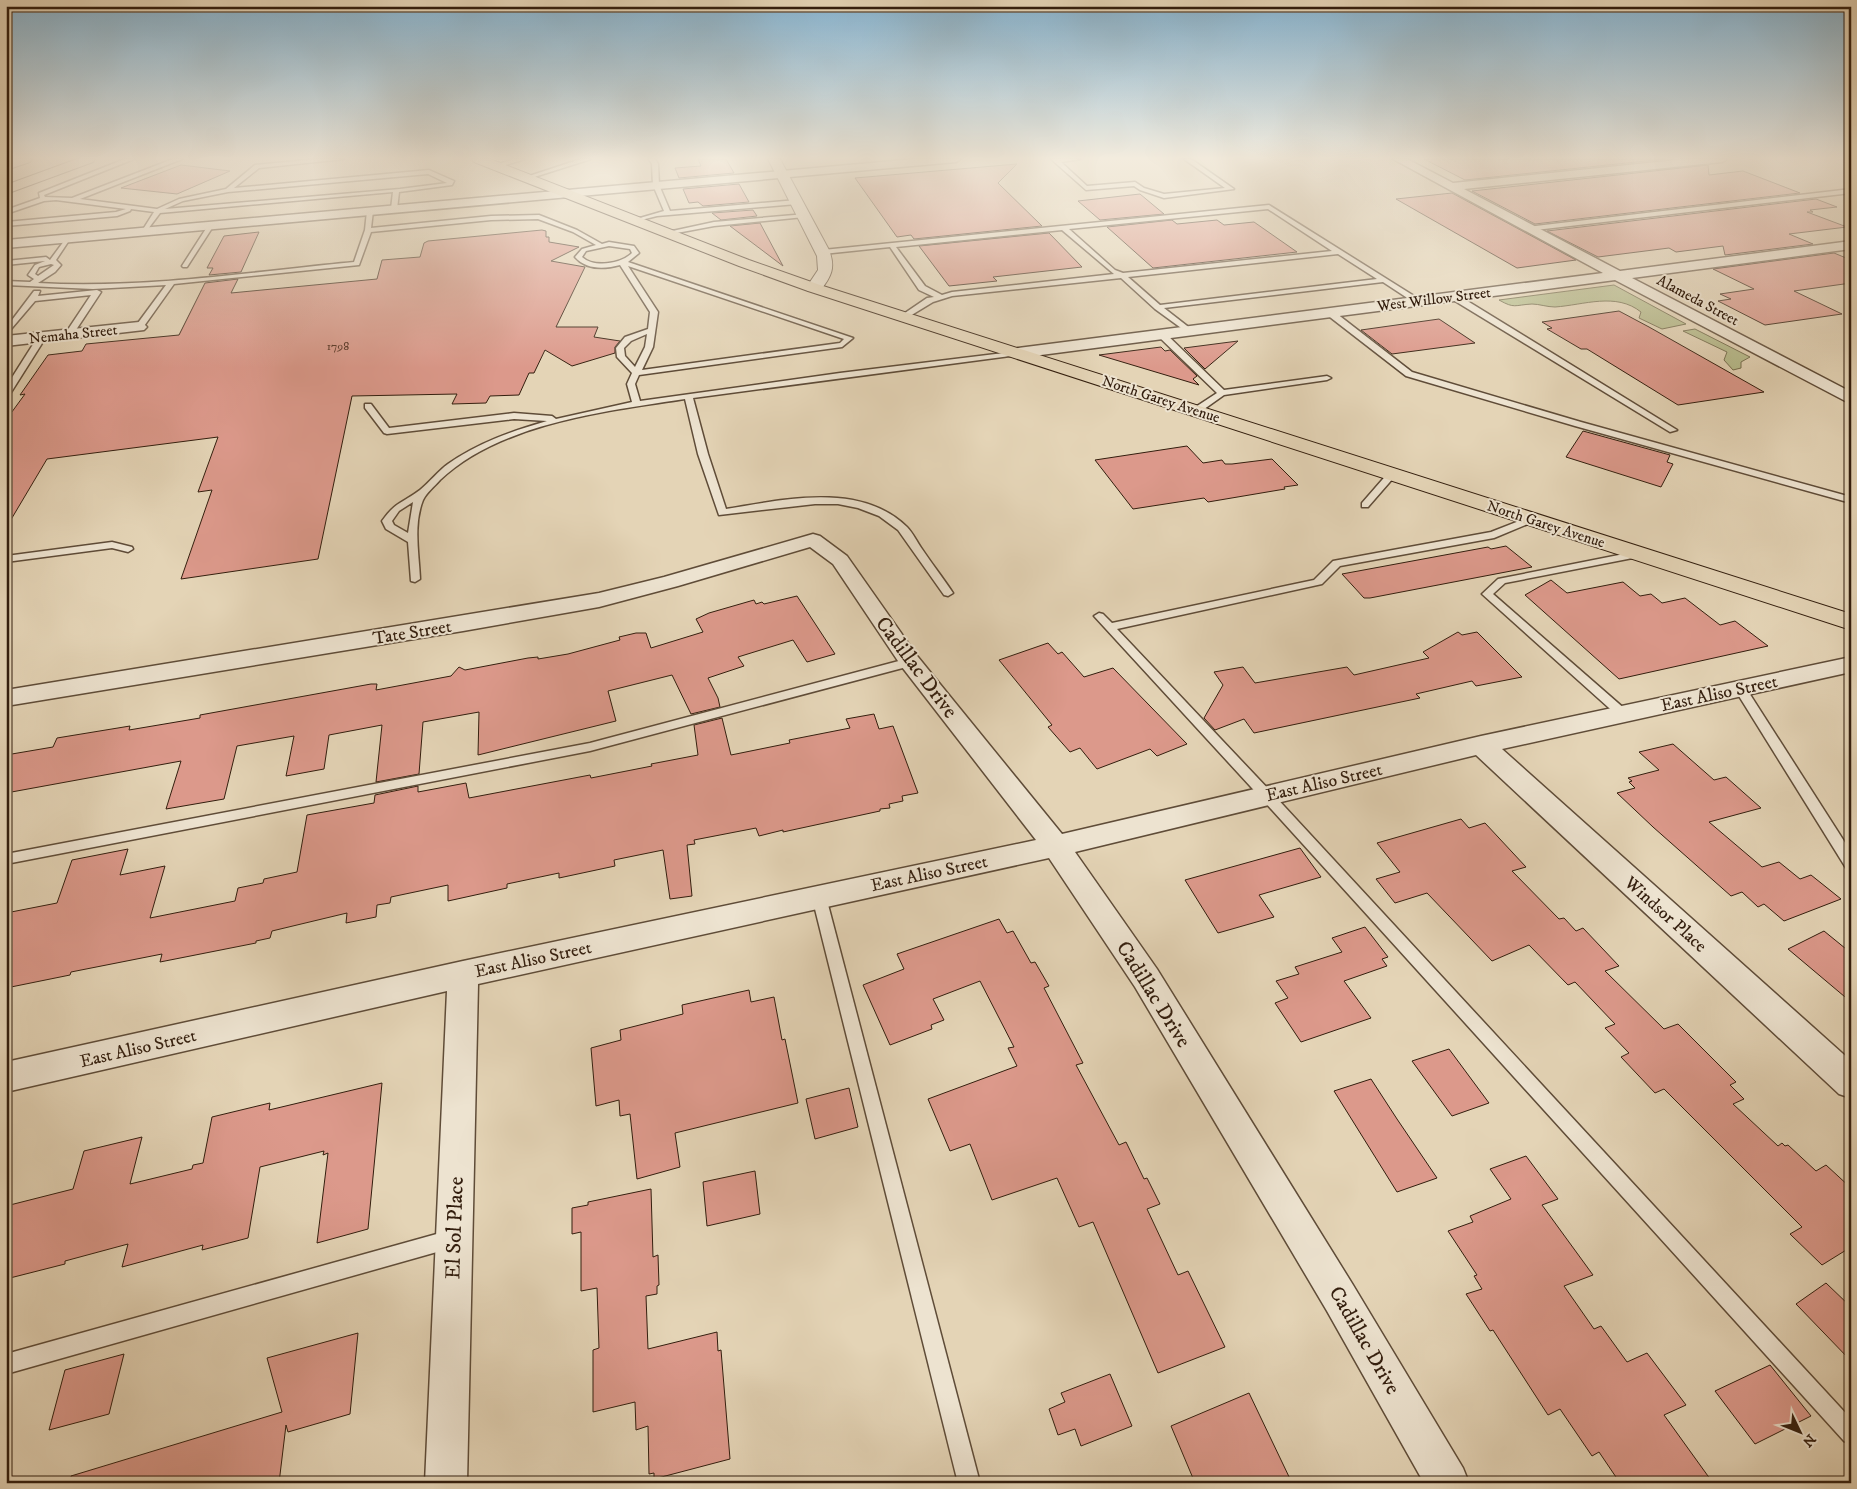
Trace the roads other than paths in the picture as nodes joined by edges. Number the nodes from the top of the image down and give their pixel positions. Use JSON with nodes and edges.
{"nodes":[{"id":1,"x":174,"y":228,"type":"edge"},
{"id":2,"x":210,"y":228,"type":"edge"},
{"id":3,"x":384,"y":228,"type":"edge"},
{"id":4,"x":567,"y":228,"type":"edge"},
{"id":5,"x":655,"y":228,"type":"edge"},
{"id":6,"x":690,"y":228,"type":"edge"},
{"id":7,"x":811,"y":228,"type":"edge"},
{"id":8,"x":1059,"y":228,"type":"edge"},
{"id":9,"x":1064,"y":228,"type":"edge"},
{"id":10,"x":1302,"y":228,"type":"edge"},
{"id":11,"x":1531,"y":228,"type":"edge"},
{"id":12,"x":1527,"y":229,"type":"joint"},
{"id":13,"x":368,"y":230,"type":"joint"},
{"id":14,"x":146,"y":231,"type":"joint"},
{"id":15,"x":666,"y":233,"type":"junction"},
{"id":16,"x":67,"y":238,"type":"junction"},
{"id":17,"x":6,"y":244,"type":"edge"},
{"id":18,"x":600,"y":245,"type":"junction"},
{"id":19,"x":1851,"y":245,"type":"edge"},
{"id":20,"x":892,"y":246,"type":"junction"},
{"id":21,"x":823,"y":252,"type":"junction"},
{"id":22,"x":1339,"y":252,"type":"junction"},
{"id":23,"x":53,"y":260,"type":"junction"},
{"id":24,"x":622,"y":262,"type":"junction"},
{"id":25,"x":6,"y":263,"type":"edge"},
{"id":26,"x":185,"y":266,"type":"dead end"},
{"id":27,"x":1616,"y":275,"type":"junction"},
{"id":28,"x":1123,"y":276,"type":"junction"},
{"id":29,"x":1385,"y":280,"type":"junction"},
{"id":30,"x":35,"y":281,"type":"junction"},
{"id":31,"x":172,"y":282,"type":"junction"},
{"id":32,"x":6,"y":283,"type":"edge"},
{"id":33,"x":43,"y":285,"type":"junction"},
{"id":34,"x":814,"y":288,"type":"junction"},
{"id":35,"x":1453,"y":296,"type":"junction"},
{"id":36,"x":941,"y":297,"type":"junction"},
{"id":37,"x":32,"y":299,"type":"junction"},
{"id":38,"x":1418,"y":301,"type":"junction"},
{"id":39,"x":1158,"y":308,"type":"junction"},
{"id":40,"x":1329,"y":312,"type":"junction"},
{"id":41,"x":906,"y":317,"type":"junction"},
{"id":42,"x":140,"y":327,"type":"joint"},
{"id":43,"x":651,"y":330,"type":"junction"},
{"id":44,"x":1188,"y":331,"type":"junction"},
{"id":45,"x":6,"y":333,"type":"edge"},
{"id":46,"x":69,"y":334,"type":"junction"},
{"id":47,"x":1161,"y":334,"type":"junction"},
{"id":48,"x":42,"y":337,"type":"junction"},
{"id":49,"x":6,"y":341,"type":"edge"},
{"id":50,"x":1018,"y":353,"type":"junction"},
{"id":51,"x":636,"y":372,"type":"junction"},
{"id":52,"x":1327,"y":378,"type":"dead end"},
{"id":53,"x":1851,"y":384,"type":"edge"},
{"id":54,"x":1829,"y":387,"type":"junction"},
{"id":55,"x":1222,"y":393,"type":"junction"},
{"id":56,"x":6,"y":394,"type":"edge"},
{"id":57,"x":689,"y":397,"type":"junction"},
{"id":58,"x":1851,"y":399,"type":"edge"},
{"id":59,"x":637,"y":404,"type":"junction"},
{"id":60,"x":368,"y":406,"type":"dead end"},
{"id":61,"x":1197,"y":410,"type":"junction"},
{"id":62,"x":558,"y":420,"type":"junction"},
{"id":63,"x":1673,"y":430,"type":"dead end"},
{"id":64,"x":1392,"y":474,"type":"junction"},
{"id":65,"x":423,"y":492,"type":"junction"},
{"id":66,"x":1851,"y":500,"type":"edge"},
{"id":67,"x":1365,"y":505,"type":"dead end"},
{"id":68,"x":1532,"y":519,"type":"junction"},
{"id":69,"x":813,"y":540,"type":"joint"},
{"id":70,"x":414,"y":541,"type":"junction"},
{"id":71,"x":128,"y":549,"type":"dead end"},
{"id":72,"x":1639,"y":554,"type":"junction"},
{"id":73,"x":6,"y":559,"type":"edge"},
{"id":74,"x":415,"y":579,"type":"dead end"},
{"id":75,"x":948,"y":593,"type":"dead end"},
{"id":76,"x":1851,"y":622,"type":"edge"},
{"id":77,"x":910,"y":662,"type":"junction"},
{"id":78,"x":1851,"y":664,"type":"edge"},
{"id":79,"x":1740,"y":688,"type":"junction"},
{"id":80,"x":6,"y":698,"type":"edge"},
{"id":81,"x":1622,"y":713,"type":"junction"},
{"id":82,"x":1481,"y":745,"type":"junction"},
{"id":83,"x":1267,"y":796,"type":"junction"},
{"id":84,"x":1056,"y":846,"type":"junction"},
{"id":85,"x":6,"y":859,"type":"edge"},
{"id":86,"x":1851,"y":864,"type":"edge"},
{"id":87,"x":819,"y":897,"type":"junction"},
{"id":88,"x":463,"y":974,"type":"junction"},
{"id":89,"x":6,"y":1078,"type":"edge"},
{"id":90,"x":1851,"y":1083,"type":"edge"},
{"id":91,"x":454,"y":1239,"type":"junction"},
{"id":92,"x":6,"y":1364,"type":"edge"},
{"id":93,"x":1851,"y":1434,"type":"edge"},
{"id":94,"x":446,"y":1483,"type":"edge"},
{"id":95,"x":969,"y":1483,"type":"edge"},
{"id":96,"x":1448,"y":1483,"type":"edge"}],
"edges":[{"from":1,"to":14,"type":"street"},
{"from":2,"to":26,"type":"lane"},
{"from":3,"to":13,"type":"lane"},
{"from":4,"to":18,"type":"lane"},
{"from":5,"to":15,"type":"main road","name":"North Garey Avenue"},
{"from":6,"to":15,"type":"lane"},
{"from":7,"to":21,"type":"street"},
{"from":8,"to":20,"type":"lane"},
{"from":9,"to":28,"type":"lane"},
{"from":10,"to":22,"type":"lane"},
{"from":11,"to":12,"type":"lane"},
{"from":12,"to":27,"type":"street","name":"Alameda Street"},
{"from":13,"to":31,"type":"lane"},
{"from":14,"to":16,"type":"street"},
{"from":15,"to":34,"type":"main road","name":"North Garey Avenue"},
{"from":16,"to":17,"type":"street"},
{"from":16,"to":23,"type":"lane"},
{"from":18,"to":24,"type":"lane"},
{"from":18,"to":24,"type":"lane"},
{"from":19,"to":27,"type":"street","name":"West Willow Street"},
{"from":20,"to":21,"type":"lane"},
{"from":20,"to":36,"type":"lane"},
{"from":21,"to":34,"type":"street"},
{"from":22,"to":28,"type":"lane"},
{"from":22,"to":29,"type":"lane"},
{"from":23,"to":25,"type":"lane"},
{"from":23,"to":30,"type":"lane"},
{"from":23,"to":30,"type":"lane"},
{"from":24,"to":43,"type":"lane"},
{"from":24,"to":51,"type":"lane"},
{"from":27,"to":35,"type":"street","name":"West Willow Street"},
{"from":27,"to":54,"type":"street","name":"Alameda Street"},
{"from":28,"to":36,"type":"lane"},
{"from":28,"to":39,"type":"lane"},
{"from":29,"to":38,"type":"lane"},
{"from":29,"to":39,"type":"lane"},
{"from":30,"to":32,"type":"lane"},
{"from":30,"to":33,"type":"lane"},
{"from":31,"to":33,"type":"lane"},
{"from":31,"to":42,"type":"lane"},
{"from":33,"to":37,"type":"lane"},
{"from":34,"to":41,"type":"main road","name":"North Garey Avenue"},
{"from":35,"to":38,"type":"street","name":"West Willow Street"},
{"from":35,"to":63,"type":"lane"},
{"from":36,"to":41,"type":"lane"},
{"from":37,"to":45,"type":"lane"},
{"from":37,"to":46,"type":"lane"},
{"from":38,"to":40,"type":"street","name":"West Willow Street"},
{"from":39,"to":44,"type":"lane"},
{"from":40,"to":44,"type":"street","name":"West Willow Street"},
{"from":40,"to":66,"type":"lane"},
{"from":41,"to":50,"type":"main road","name":"North Garey Avenue"},
{"from":42,"to":46,"type":"street","name":"Nemaha Street"},
{"from":43,"to":51,"type":"lane"},
{"from":43,"to":51,"type":"lane"},
{"from":44,"to":47,"type":"street","name":"West Willow Street"},
{"from":46,"to":48,"type":"street","name":"Nemaha Street"},
{"from":47,"to":50,"type":"street","name":"West Willow Street"},
{"from":47,"to":55,"type":"lane"},
{"from":48,"to":49,"type":"street","name":"Nemaha Street"},
{"from":48,"to":56,"type":"lane"},
{"from":50,"to":57,"type":"lane"},
{"from":50,"to":61,"type":"main road","name":"North Garey Avenue"},
{"from":51,"to":59,"type":"lane"},
{"from":52,"to":55,"type":"lane"},
{"from":53,"to":54,"type":"street"},
{"from":54,"to":58,"type":"street","name":"Alameda Street"},
{"from":55,"to":61,"type":"lane"},
{"from":57,"to":59,"type":"lane"},
{"from":57,"to":75,"type":"lane"},
{"from":59,"to":62,"type":"lane"},
{"from":60,"to":62,"type":"lane"},
{"from":61,"to":64,"type":"main road","name":"North Garey Avenue"},
{"from":62,"to":65,"type":"lane"},
{"from":64,"to":67,"type":"lane"},
{"from":64,"to":68,"type":"main road","name":"North Garey Avenue"},
{"from":65,"to":70,"type":"lane"},
{"from":65,"to":70,"type":"lane"},
{"from":68,"to":72,"type":"main road","name":"North Garey Avenue"},
{"from":68,"to":83,"type":"lane"},
{"from":69,"to":77,"type":"street","name":"Cadillac Drive"},
{"from":69,"to":80,"type":"street","name":"Tate Street"},
{"from":70,"to":74,"type":"lane"},
{"from":71,"to":73,"type":"lane"},
{"from":72,"to":76,"type":"main road","name":"North Garey Avenue"},
{"from":72,"to":81,"type":"lane"},
{"from":77,"to":84,"type":"street","name":"Cadillac Drive"},
{"from":77,"to":85,"type":"lane"},
{"from":78,"to":79,"type":"street","name":"East Aliso Street"},
{"from":79,"to":81,"type":"street","name":"East Aliso Street"},
{"from":79,"to":86,"type":"lane"},
{"from":81,"to":82,"type":"street","name":"East Aliso Street"},
{"from":82,"to":83,"type":"street","name":"East Aliso Street"},
{"from":82,"to":90,"type":"street","name":"Windsor Place"},
{"from":83,"to":84,"type":"street","name":"East Aliso Street"},
{"from":83,"to":93,"type":"lane"},
{"from":84,"to":87,"type":"street","name":"East Aliso Street"},
{"from":84,"to":96,"type":"street","name":"Cadillac Drive"},
{"from":87,"to":88,"type":"street","name":"East Aliso Street"},
{"from":87,"to":95,"type":"lane"},
{"from":88,"to":89,"type":"street","name":"East Aliso Street"},
{"from":88,"to":91,"type":"street","name":"El Sol Place"},
{"from":91,"to":92,"type":"lane"},
{"from":91,"to":94,"type":"street","name":"El Sol Place"}]}
